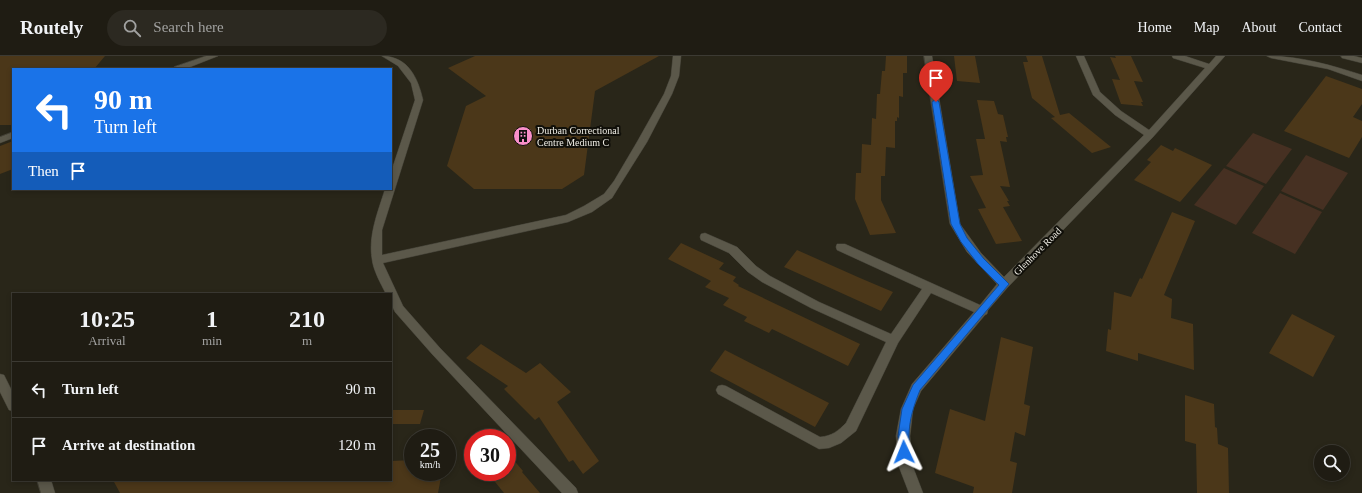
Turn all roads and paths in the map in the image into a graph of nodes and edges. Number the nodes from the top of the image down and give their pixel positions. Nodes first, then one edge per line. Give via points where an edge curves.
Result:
1 (214, 56) edge
2 (386, 56) edge
3 (677, 56) edge
4 (928, 56) edge
5 (1080, 56) edge
6 (1176, 56) edge
7 (1221, 56) edge
8 (1271, 56) edge
9 (1345, 56) edge
10 (1362, 61) edge
11 (1211, 67) junction
12 (180, 68) edge
13 (1362, 78) edge
14 (12, 135) edge
15 (1150, 135) junction
16 (0, 140) edge
17 (392, 185) edge
18 (390, 190) edge
19 (705, 237) dead end
20 (841, 247) dead end
21 (377, 260) junction
22 (1004, 284) junction
23 (929, 287) junction
24 (391, 293) edge
25 (392, 294) edge
26 (983, 311) junction
27 (893, 340) junction
28 (0, 379) edge
29 (722, 390) dead end
30 (12, 404) edge
31 (44, 481) edge
32 (48, 493) edge
33 (571, 493) edge
34 (916, 493) edge

1 - 12 street
2 - 17 street via 401,64 415,83 419,100
3 - 21 street via 675,76 668,94 618,183 608,196 568,218
4 - 22 street via 955,224 981,262
5 - 15 street via 1101,98 1124,118
6 - 11 street
7 - 11 street, Glenhove Road
8 - 13 street via 1330,67
9 - 10 street
11 - 15 street, Glenhove Road
14 - 16 street
15 - 22 street, Glenhove Road
18 - 21 street via 377,230
19 - 27 street via 733,250 752,269 773,283
20 - 23 street
21 - 24 street
22 - 26 street, Glenhove Road
23 - 26 street
23 - 27 street
25 - 33 street via 400,309 436,351
26 - 34 street, Glenhove Road via 916,388 907,409 903,436 906,467
27 - 29 street via 851,427 833,442 819,443
28 - 30 street
31 - 32 street

